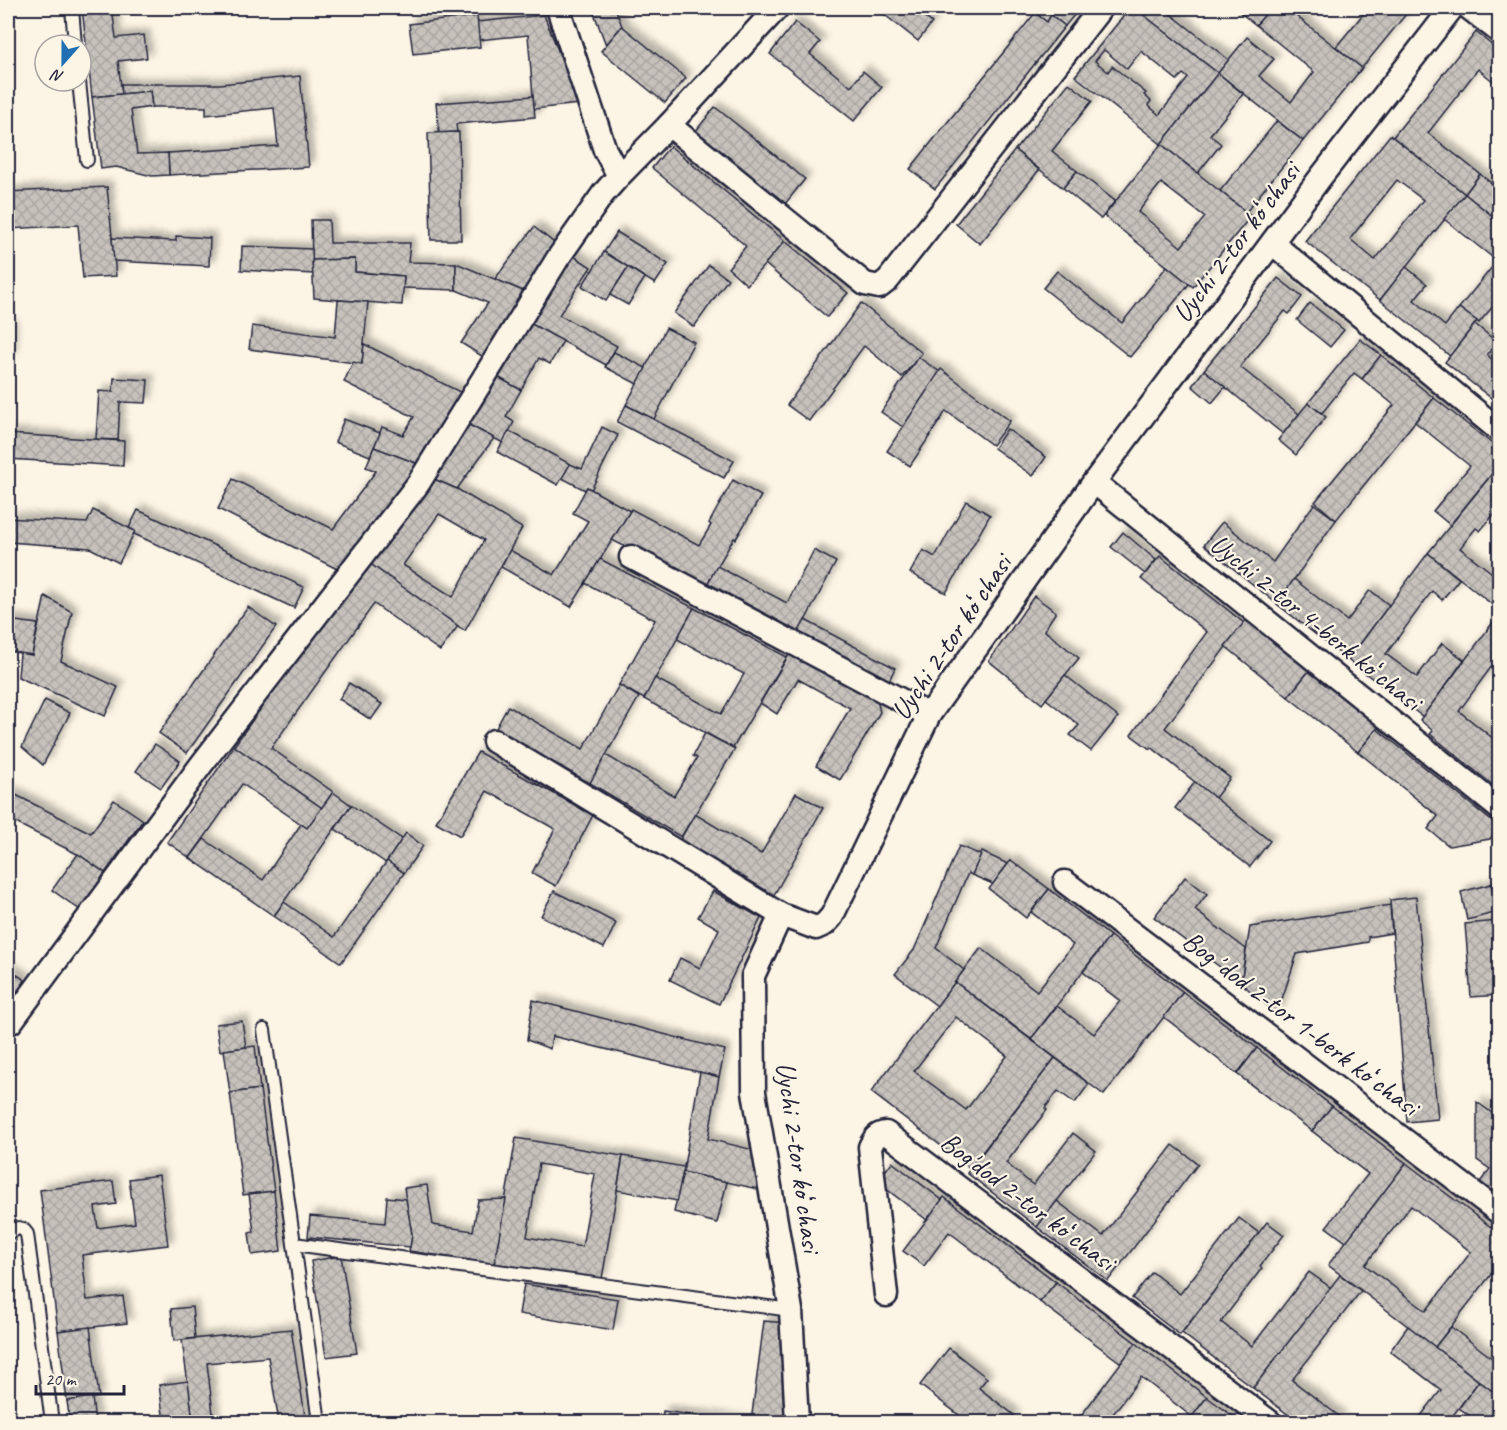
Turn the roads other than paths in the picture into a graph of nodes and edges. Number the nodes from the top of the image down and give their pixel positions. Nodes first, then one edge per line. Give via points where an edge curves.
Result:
1 (72, 8) edge
2 (558, 8) edge
3 (777, 8) edge
4 (1101, 8) edge
5 (1452, 8) edge
6 (1469, 8) edge
7 (1500, 32) edge
8 (74, 33) edge
9 (80, 93) edge
10 (669, 125) junction
11 (87, 160) dead end
12 (619, 176) junction
13 (1272, 243) junction
14 (1500, 431) edge
15 (1095, 482) junction
16 (631, 557) dead end
17 (929, 715) junction
18 (494, 741) dead end
19 (1500, 809) edge
20 (1065, 882) dead end
21 (781, 915) junction
22 (9, 1025) edge
23 (264, 1030) dead end
24 (1500, 1213) edge
25 (8, 1233) edge
26 (294, 1244) junction
27 (886, 1295) dead end
28 (791, 1310) junction
29 (52, 1422) edge
30 (319, 1422) edge
31 (797, 1422) edge
32 (1269, 1422) edge

1 - 8 lane
2 - 12 street via 605,150
3 - 10 street
4 - 10 street via 879,287 865,284
5 - 13 street, Uychi 2-tor koʻchasi
6 - 7 street
9 - 11 lane
10 - 12 street
12 - 22 street via 558,258 418,484 201,765
13 - 14 street
13 - 15 street, Uychi 2-tor koʻchasi
15 - 17 street, Uychi 2-tor koʻchasi
15 - 19 street, Uychi 2-tor 4-berk koʻchasi
16 - 17 street
17 - 21 street, Uychi 2-tor koʻchasi via 832,916 816,928
18 - 21 street
20 - 24 street, Bogʼdod 2-tor 1-berk koʻchasi
21 - 28 street, Uychi 2-tor koʻchasi via 753,976 754,1092
23 - 26 lane
25 - 29 lane via 18,1228 27,1234
26 - 28 lane
26 - 30 lane
27 - 32 street, Bog'dod 2-tor koʻchasi via 870,1147 875,1137 886,1133
28 - 31 street, Uychi 2-tor koʻchasi

